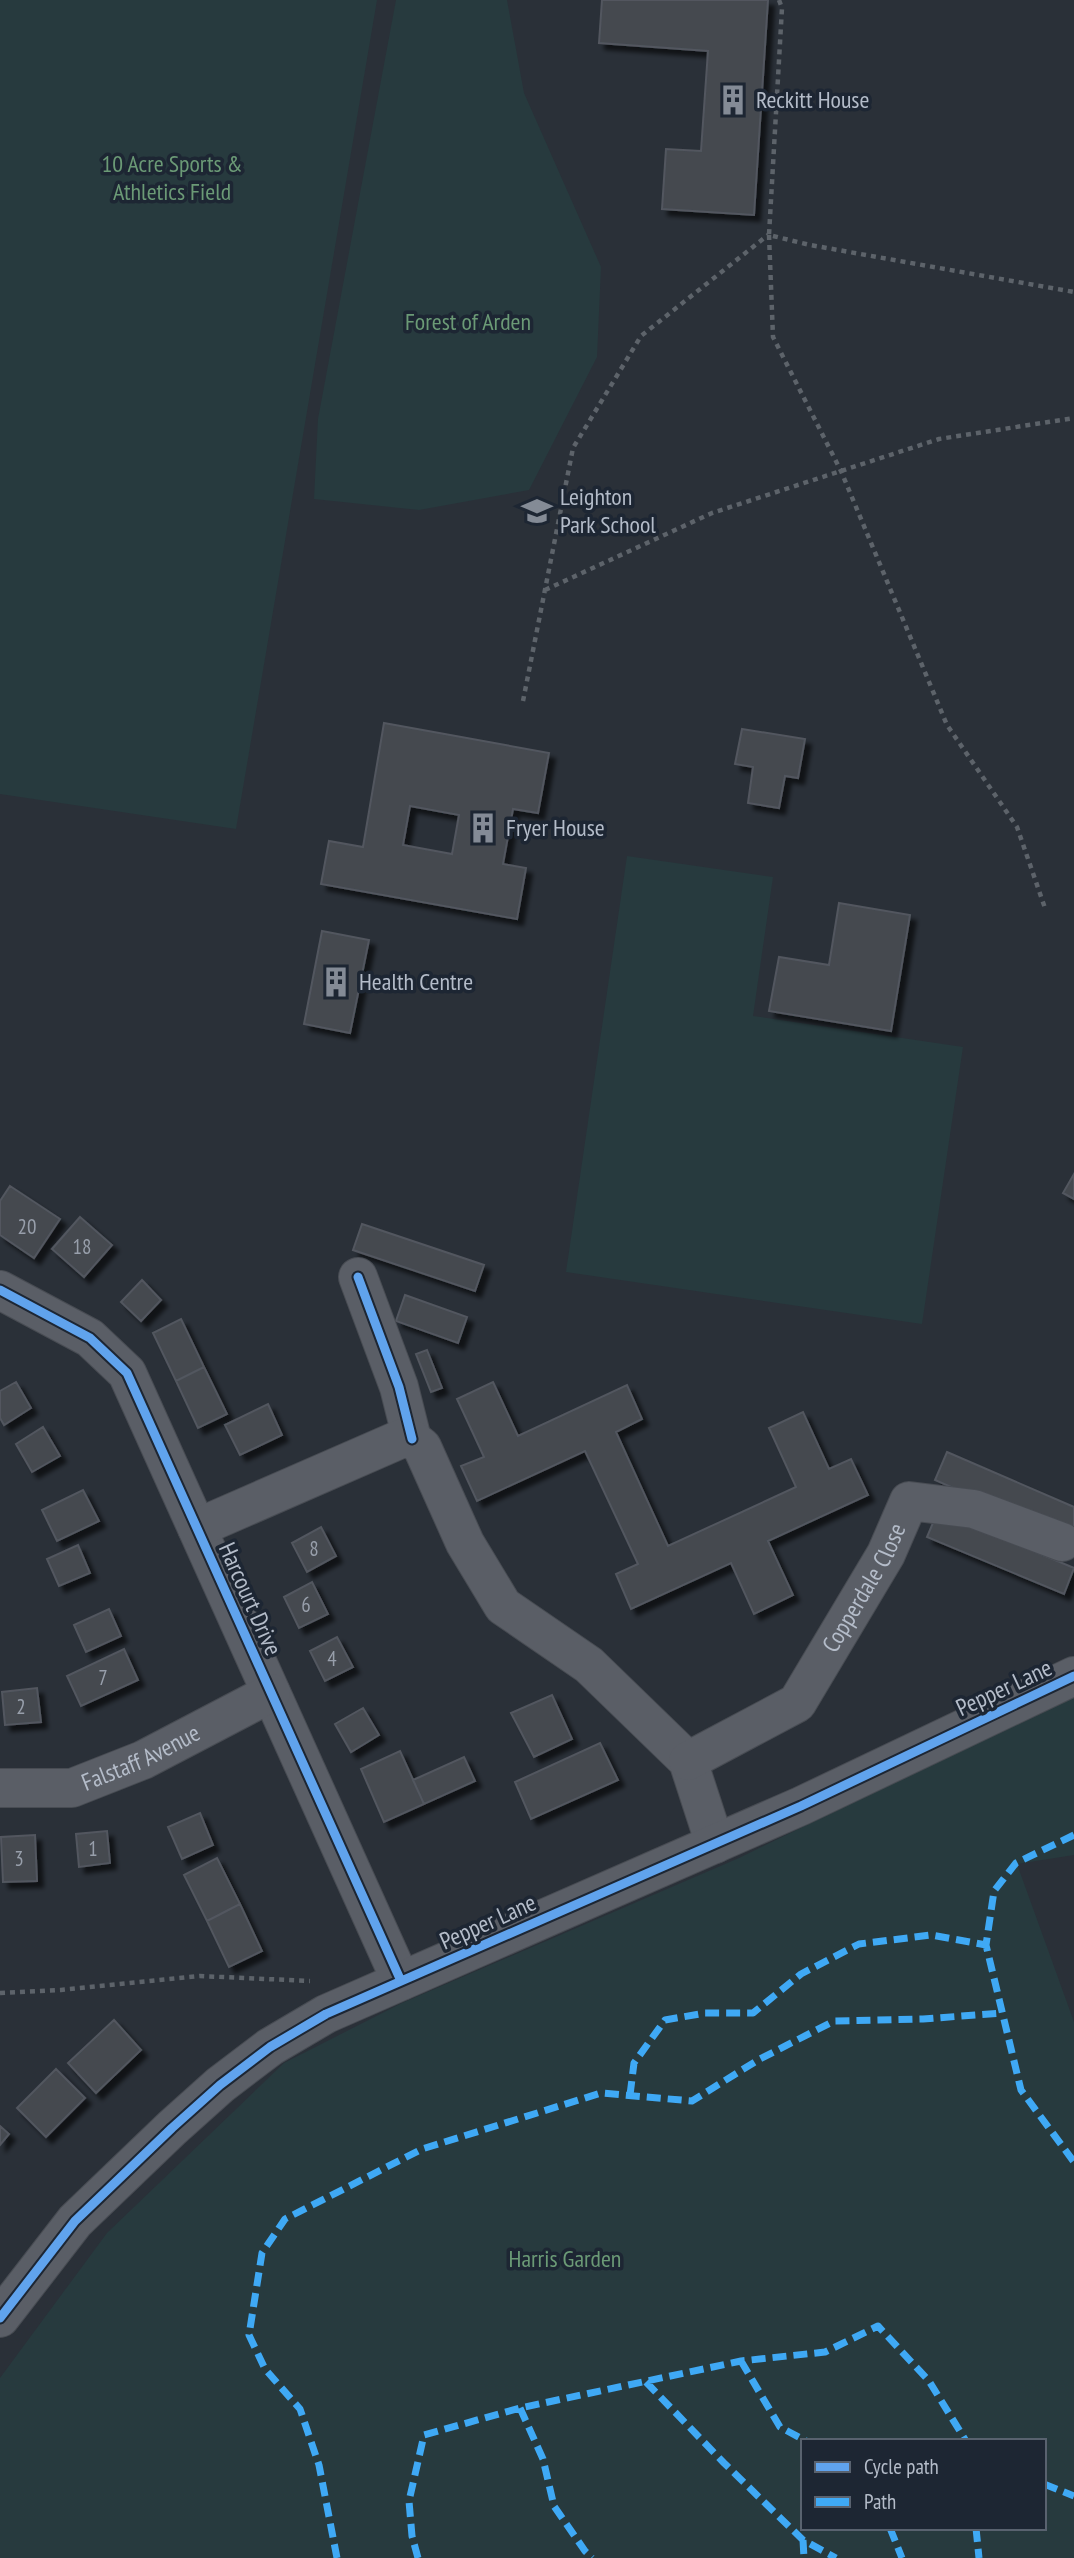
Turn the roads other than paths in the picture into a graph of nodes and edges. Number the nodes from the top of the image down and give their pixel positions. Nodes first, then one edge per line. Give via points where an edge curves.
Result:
1 (358, 1277) dead end
2 (0, 1290) edge
3 (412, 1438) junction
4 (197, 1528) junction
5 (1062, 1542) dead end
6 (1074, 1676) edge
7 (271, 1693) junction
8 (688, 1760) junction
9 (0, 1788) edge
10 (715, 1844) junction
11 (401, 1981) junction
12 (0, 2318) edge

1 - 3 street via 399,1387
2 - 4 street, Harcourt Drive via 90,1338 127,1373
3 - 4 street
3 - 8 street via 422,1447 465,1543 503,1606 589,1665
4 - 7 street, Harcourt Drive
5 - 8 street, Copperdale Close via 974,1509 909,1501 887,1554 797,1703
6 - 10 street, Pepper Lane
7 - 9 street, Falstaff Avenue via 143,1760 72,1788
7 - 11 street, Harcourt Drive
8 - 10 street
10 - 11 street, Pepper Lane
11 - 12 street, Pepper Lane via 326,2014 270,2047 220,2085 75,2221

